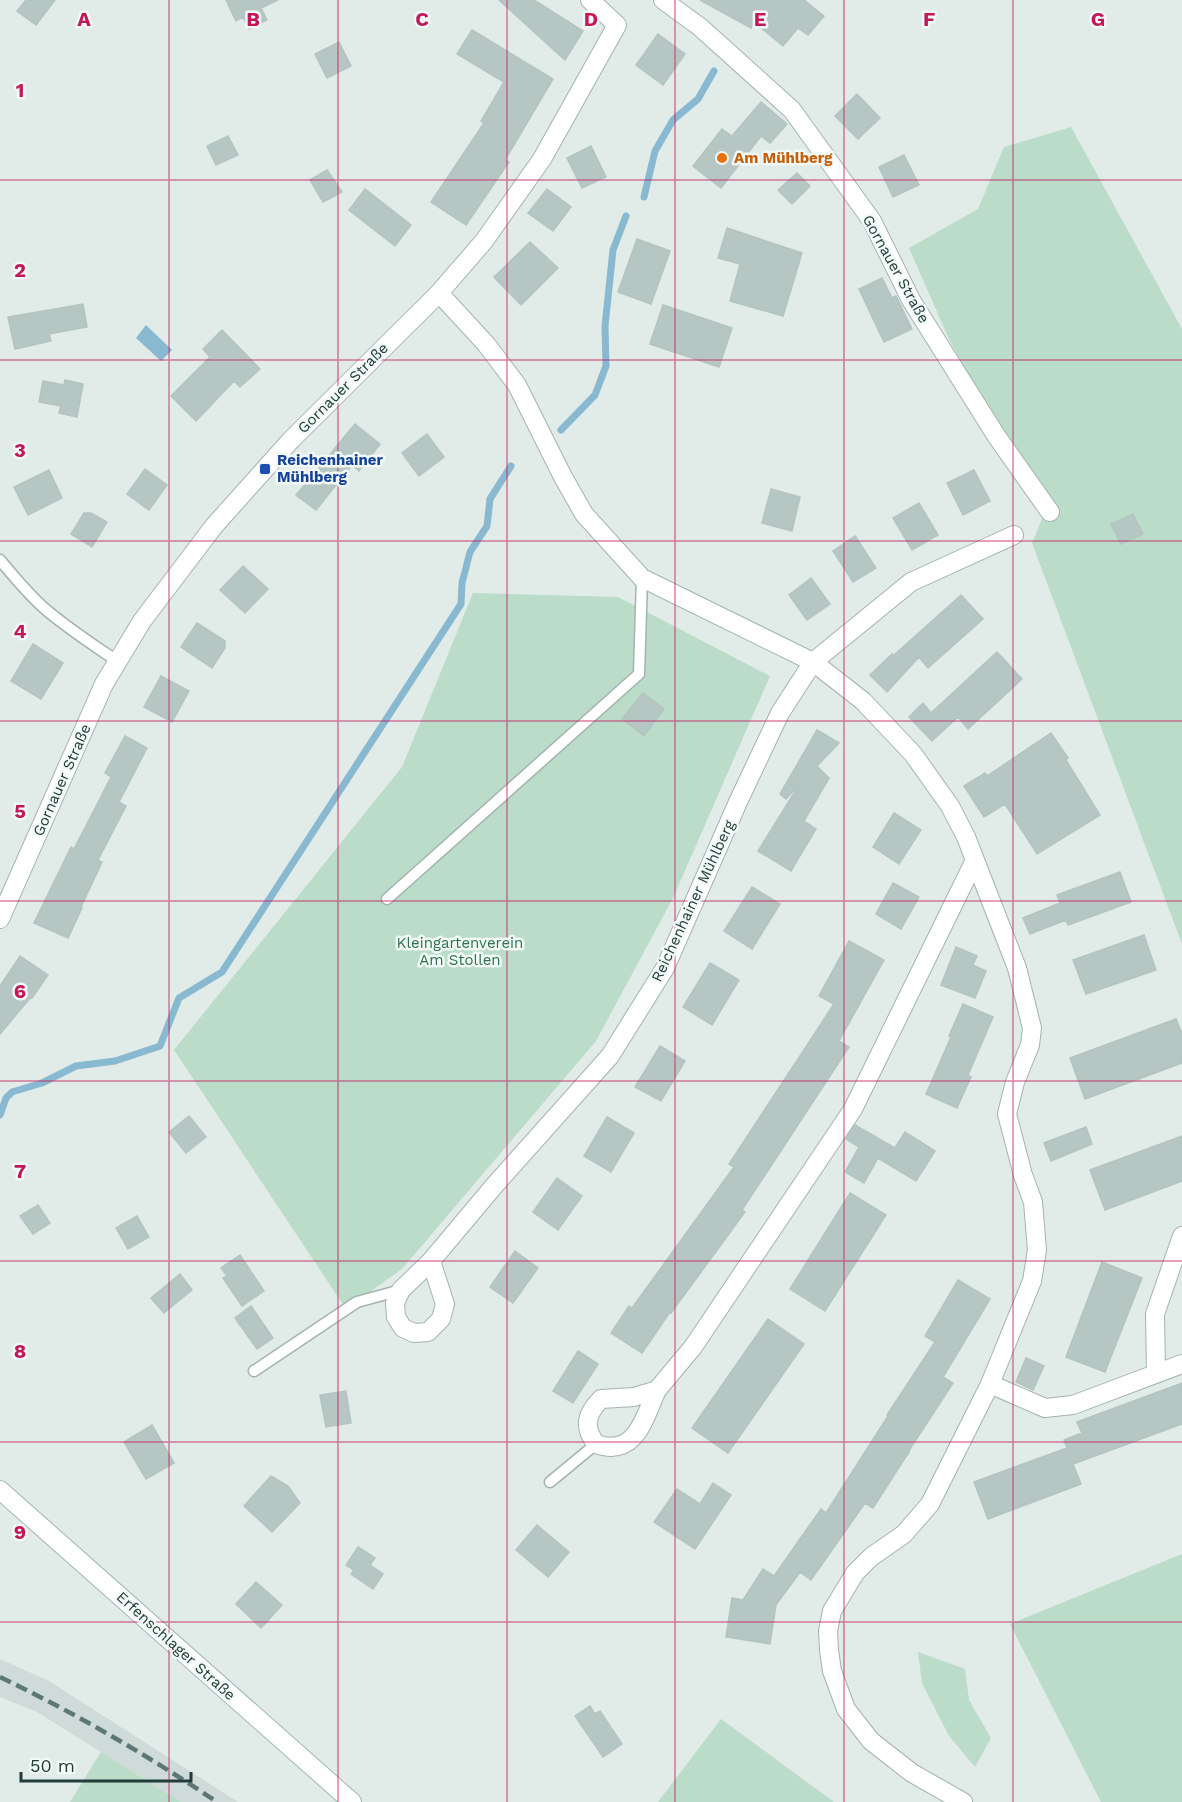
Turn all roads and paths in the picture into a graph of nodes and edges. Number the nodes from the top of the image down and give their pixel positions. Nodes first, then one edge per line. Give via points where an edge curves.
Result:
1 (590, 0) edge
2 (663, 0) edge
3 (440, 293) junction
4 (1050, 512) dead end
5 (1014, 535) dead end
6 (0, 560) edge
7 (642, 578) junction
8 (117, 661) junction
9 (813, 662) junction
10 (974, 862) junction
11 (387, 899) dead end
12 (0, 919) edge
13 (1182, 1236) edge
14 (431, 1261) junction
15 (401, 1290) junction
16 (1182, 1364) edge
17 (254, 1371) dead end
18 (1156, 1374) junction
19 (990, 1384) junction
20 (657, 1390) junction
21 (596, 1444) junction
22 (550, 1482) dead end
23 (0, 1490) edge
24 (352, 1802) edge
25 (963, 1802) edge

1 - 3 street, Gornauer Straße via 617,24 542,159 484,241
2 - 4 street, Gornauer Straße via 700,27 792,110 872,221 911,300 997,437
3 - 7 street via 516,385 584,514
3 - 8 street, Gornauer Straße via 291,440 214,526 142,621
5 - 9 street, Reichenhainer Mühlberg via 911,582
6 - 8 lane via 45,609
7 - 9 street
7 - 11 lane via 639,674
8 - 12 street, Gornauer Straße
9 - 10 street via 863,701 913,754 950,806
9 - 14 street, Reichenhainer Mühlberg via 780,713 665,968 610,1056
10 - 19 street via 1017,968 1032,1028 1007,1114 1032,1202 1037,1250 1032,1281
10 - 20 street via 853,1109 693,1347
13 - 18 street via 1155,1314
14 - 15 street, Reichenhainer Mühlberg
14 - 15 street via 445,1304 441,1319 428,1332 414,1333 403,1328 396,1317 395,1303
15 - 17 lane via 357,1302
16 - 18 street
18 - 19 street via 1073,1406 1045,1408
19 - 25 street via 930,1504 904,1534 855,1573 832,1611 828,1631 832,1671 846,1709 871,1741 912,1773
20 - 21 street via 632,1439 617,1447
20 - 21 street via 634,1397 601,1399 588,1418 587,1429
21 - 22 lane
23 - 24 street, Erfenschlager Straße

